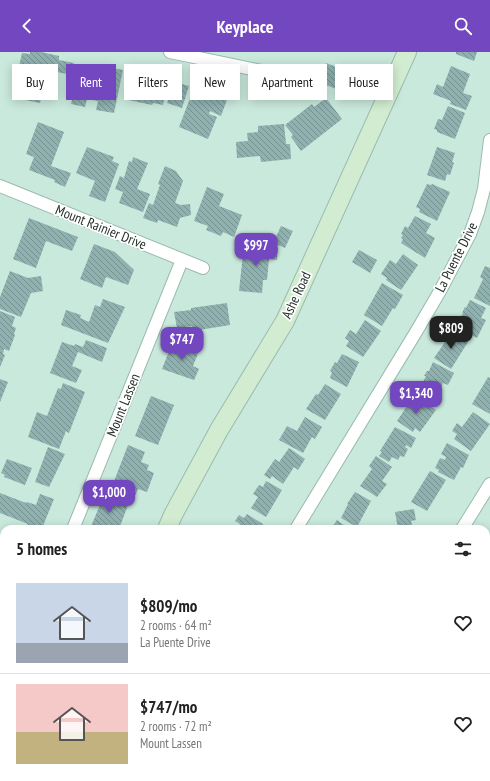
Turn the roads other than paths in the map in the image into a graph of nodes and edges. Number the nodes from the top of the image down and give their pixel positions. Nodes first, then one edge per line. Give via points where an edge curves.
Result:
1 (170, 52) edge
2 (407, 52) edge
3 (248, 68) edge
4 (490, 140) edge
5 (0, 186) edge
6 (182, 260) junction
7 (203, 268) dead end
8 (490, 484) edge
9 (75, 525) edge
10 (169, 525) edge
11 (298, 525) edge
12 (464, 525) edge

1 - 3 street
2 - 10 street, Ashe Road via 284,321 219,430
4 - 11 street, La Puente Drive via 484,189 470,234 424,319
5 - 6 street, Mount Rainier Drive
6 - 7 street, Mount Rainier Drive
6 - 9 street, Mount Lassen
8 - 12 street

